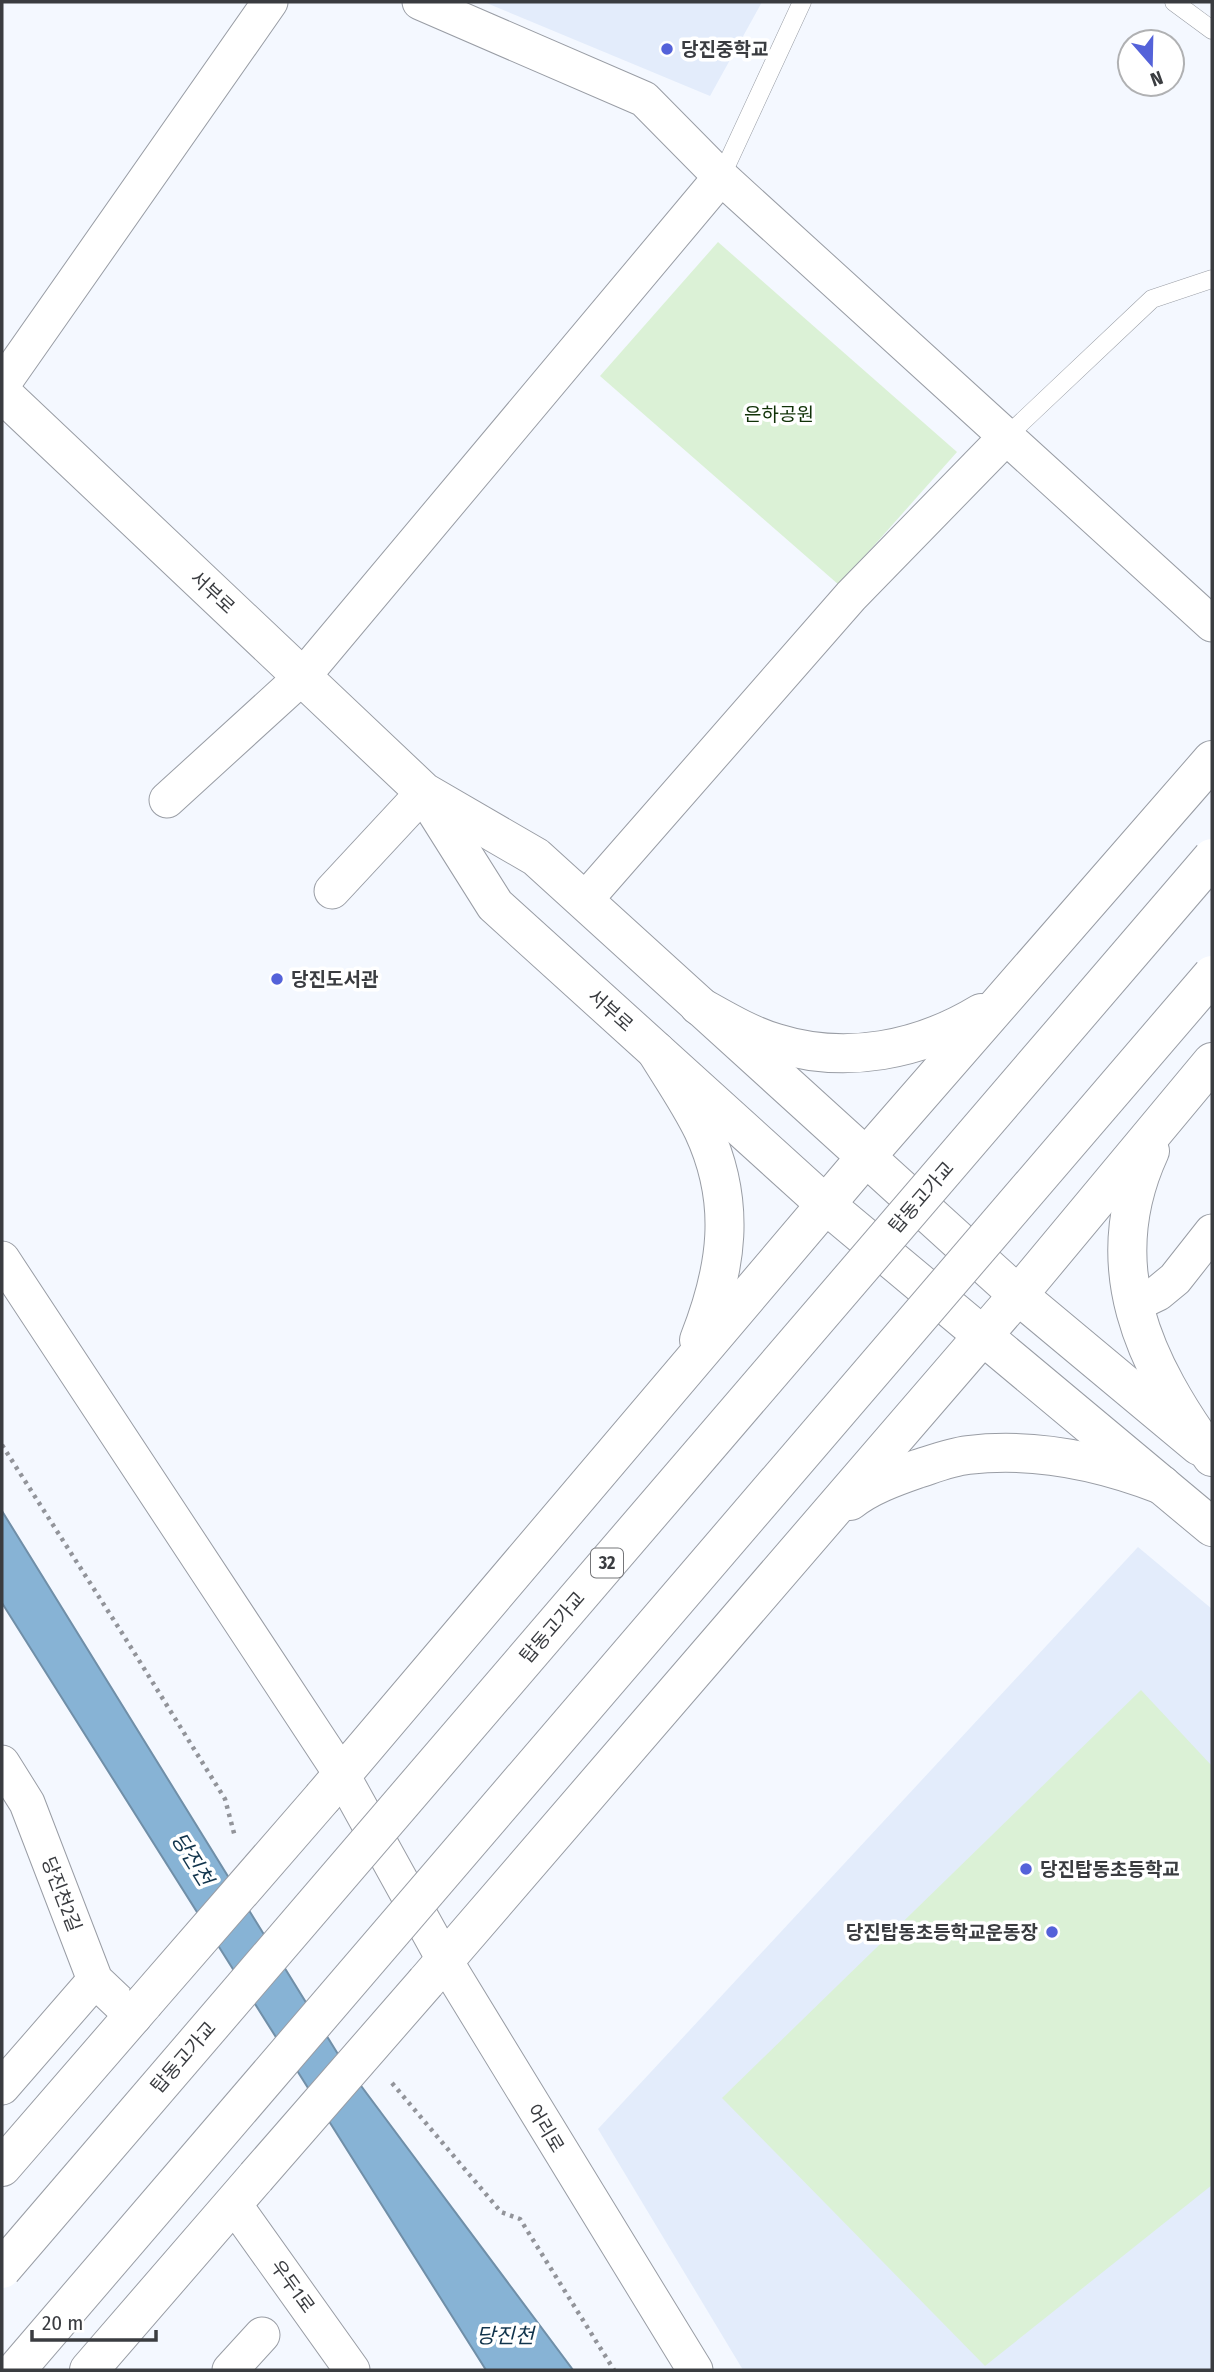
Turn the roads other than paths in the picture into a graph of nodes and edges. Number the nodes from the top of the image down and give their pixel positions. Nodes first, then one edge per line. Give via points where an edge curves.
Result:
1 (270, 2) edge
2 (420, 2) edge
3 (802, 2) edge
4 (1174, 2) edge
5 (1212, 30) edge
6 (721, 177) junction
7 (1212, 279) edge
8 (2, 385) edge
9 (2, 393) edge
10 (1007, 436) junction
11 (1212, 624) edge
12 (303, 676) junction
13 (1212, 760) edge
14 (425, 792) junction
15 (167, 800) dead end
16 (1212, 858) edge
17 (332, 891) dead end
18 (584, 901) junction
19 (1212, 975) edge
20 (1004, 999) junction
21 (699, 1006) junction
22 (656, 1051) junction
23 (1212, 1062) edge
24 (1186, 1093) junction
25 (865, 1158) junction
26 (825, 1204) junction
27 (1212, 1232) edge
28 (2, 1259) edge
29 (1018, 1295) junction
30 (1132, 1305) junction
31 (981, 1336) junction
32 (678, 1378) junction
33 (1212, 1457) edge
34 (1162, 1485) junction
35 (1212, 1527) edge
36 (815, 1529) junction
37 (2, 1763) edge
38 (333, 1786) junction
39 (436, 1972) junction
40 (95, 1980) junction
41 (139, 2010) junction
42 (2, 2087) edge
43 (2, 2167) edge
44 (245, 2190) junction
45 (2, 2269) edge
46 (262, 2335) dead end
47 (16, 2370) edge
48 (89, 2370) edge
49 (230, 2370) edge
50 (352, 2370) edge
51 (695, 2370) edge

1 - 8 street
2 - 6 street via 644,99
3 - 6 lane
4 - 5 lane
6 - 10 street
6 - 12 street
7 - 10 lane via 1152,299
9 - 12 main road, 서부로
10 - 11 street
10 - 18 street via 851,596
12 - 14 main road, 서부로
12 - 15 street
13 - 20 main road
14 - 17 street
14 - 18 main road, 서부로 via 536,857
14 - 22 main road, 서부로 via 495,905
16 - 45 main road, 탑동고가교 / 32, bridge
18 - 21 main road, 서부로
19 - 47 main road, bridge
20 - 21 main road via 933,1037 873,1052 838,1053 776,1043
20 - 25 main road
21 - 25 main road, 서부로
22 - 26 main road, 서부로
22 - 32 main road via 703,1131 724,1199 721,1273 698,1343
23 - 24 main road
24 - 29 main road
24 - 30 main road via 1151,1148 1132,1200 1126,1268
25 - 26 main road
25 - 29 main road, 서부로
26 - 31 main road, 서부로
26 - 32 main road
27 - 30 street via 1175,1279
28 - 38 street, 어리로
29 - 31 main road
29 - 33 main road, 서부로
30 - 33 main road via 1165,1383
31 - 34 main road, 서부로
31 - 36 main road
32 - 38 main road
34 - 35 main road, 서부로
34 - 36 main road via 1114,1467 1063,1457 966,1455 874,1486
36 - 39 main road
37 - 40 street, 당진천2길 via 27,1803
38 - 39 street, 어리로 via 401,1884
38 - 41 main road, bridge
39 - 44 main road, bridge
39 - 51 street, 어리로
40 - 41 street, 당진천2길
40 - 42 street
41 - 43 main road
44 - 48 main road
44 - 50 street, 우두1로
46 - 49 street

